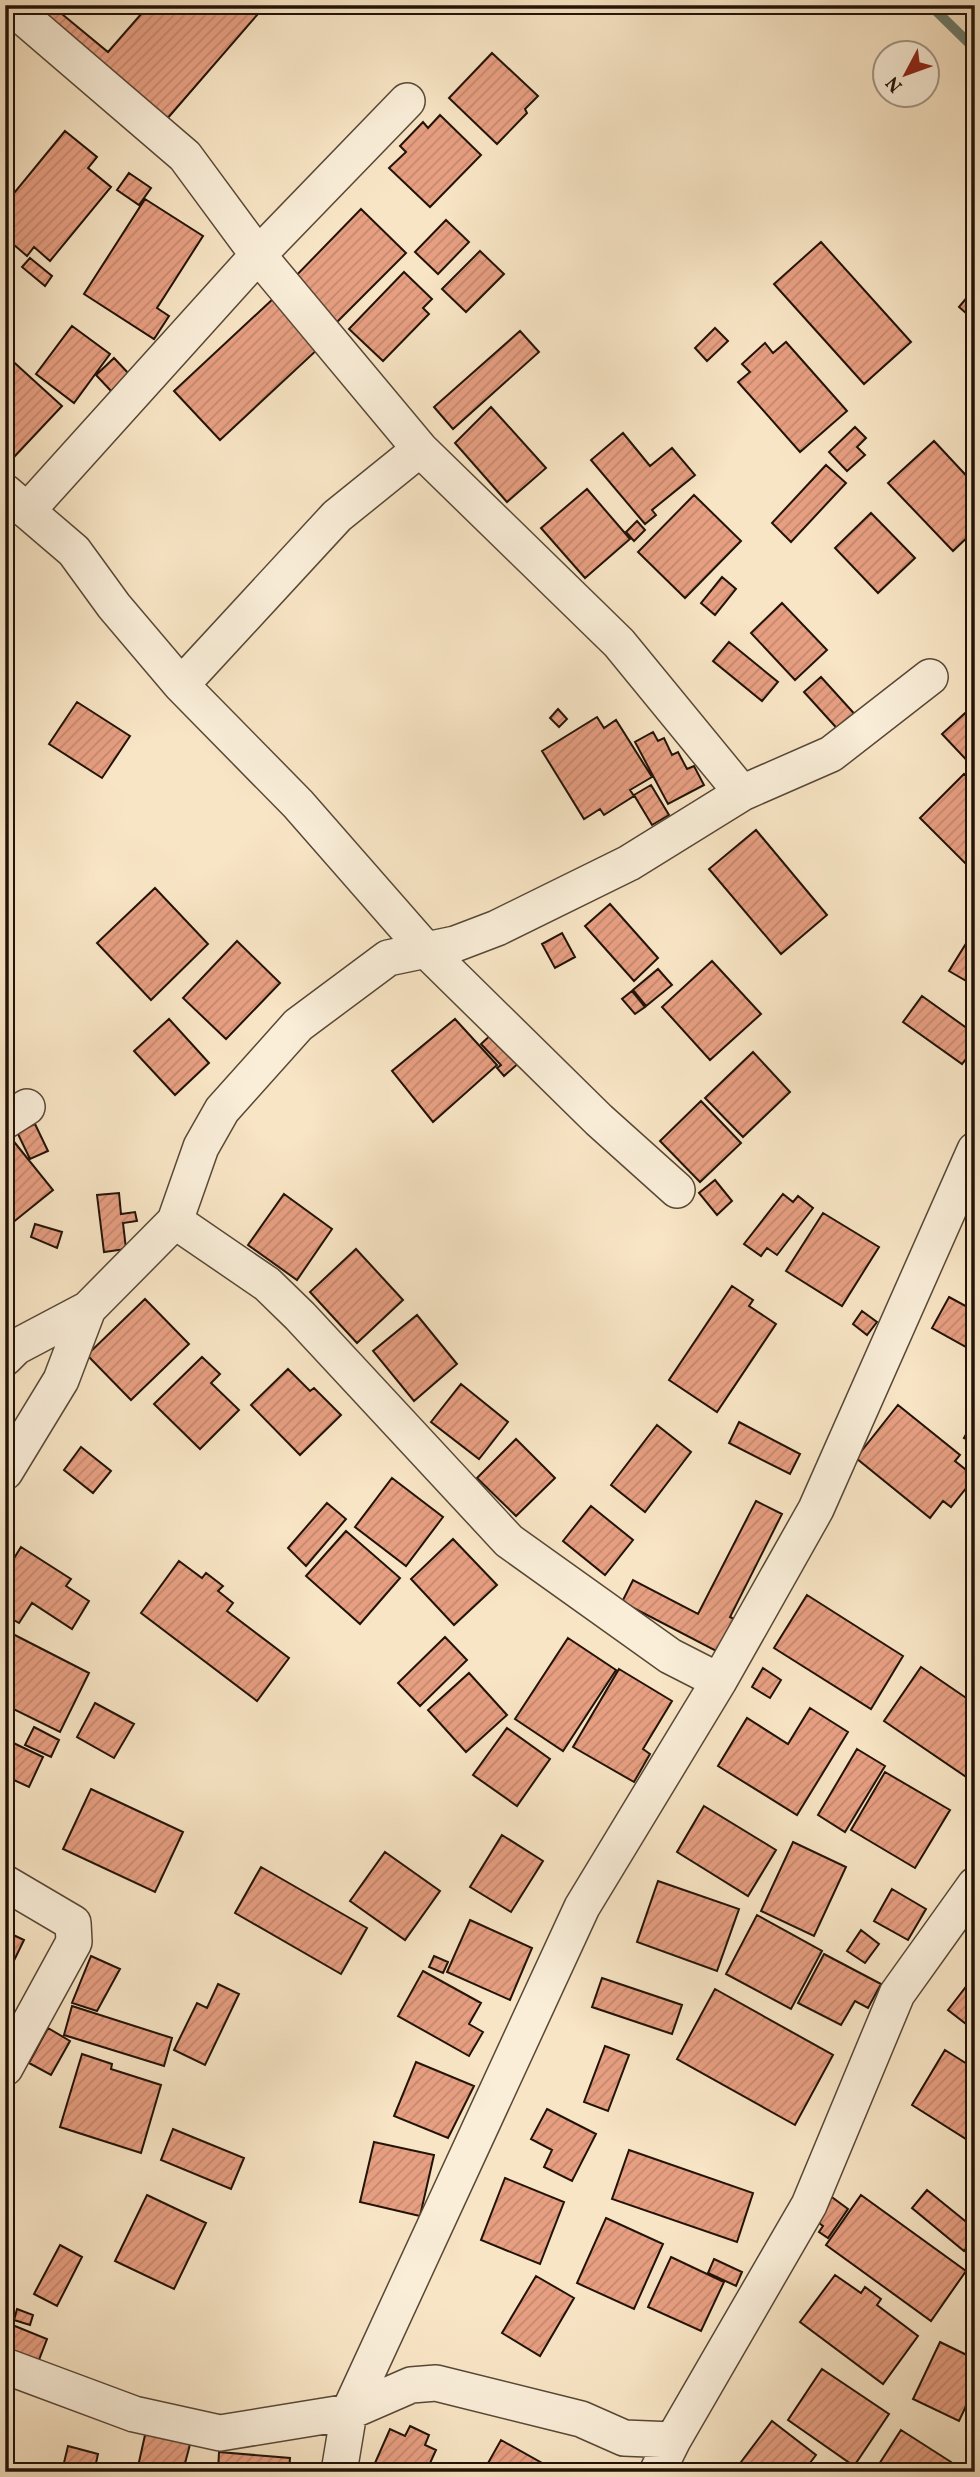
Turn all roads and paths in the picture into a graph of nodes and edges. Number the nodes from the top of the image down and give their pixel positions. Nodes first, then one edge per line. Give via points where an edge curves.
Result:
1 (9, 5) edge
2 (407, 101) dead end
3 (258, 255) junction
4 (419, 449) junction
5 (16, 502) edge
6 (930, 677) dead end
7 (181, 685) junction
8 (742, 793) junction
9 (425, 950) junction
10 (975, 1150) edge
11 (677, 1190) dead end
12 (176, 1221) junction
13 (88, 1309) junction
14 (5, 1357) edge
15 (5, 1472) edge
16 (719, 1681) junction
17 (5, 1883) edge
18 (975, 1885) edge
19 (5, 2068) edge
20 (5, 2366) edge
21 (349, 2412) junction
22 (673, 2440) junction
23 (339, 2472) edge
24 (657, 2472) edge

1 - 3 street via 186,156
2 - 3 street
3 - 4 street
3 - 5 street
4 - 7 street via 337,516
4 - 8 street via 619,643
5 - 7 street via 74,551
6 - 8 street via 831,754
7 - 9 street via 298,804
8 - 9 street via 629,863 498,928
9 - 11 street
9 - 12 street via 388,958 298,1025 222,1110 201,1147
10 - 16 street via 816,1509
12 - 13 street
12 - 16 street via 267,1284 292,1308 509,1541 670,1656
13 - 14 street
13 - 15 street via 61,1380
16 - 21 street via 582,1907
17 - 19 street via 72,1923 74,1942
18 - 22 street via 897,1994 809,2205
20 - 21 street via 134,2414 220,2432
21 - 22 street via 411,2385 436,2383 581,2419 624,2438
21 - 23 street
22 - 24 street

